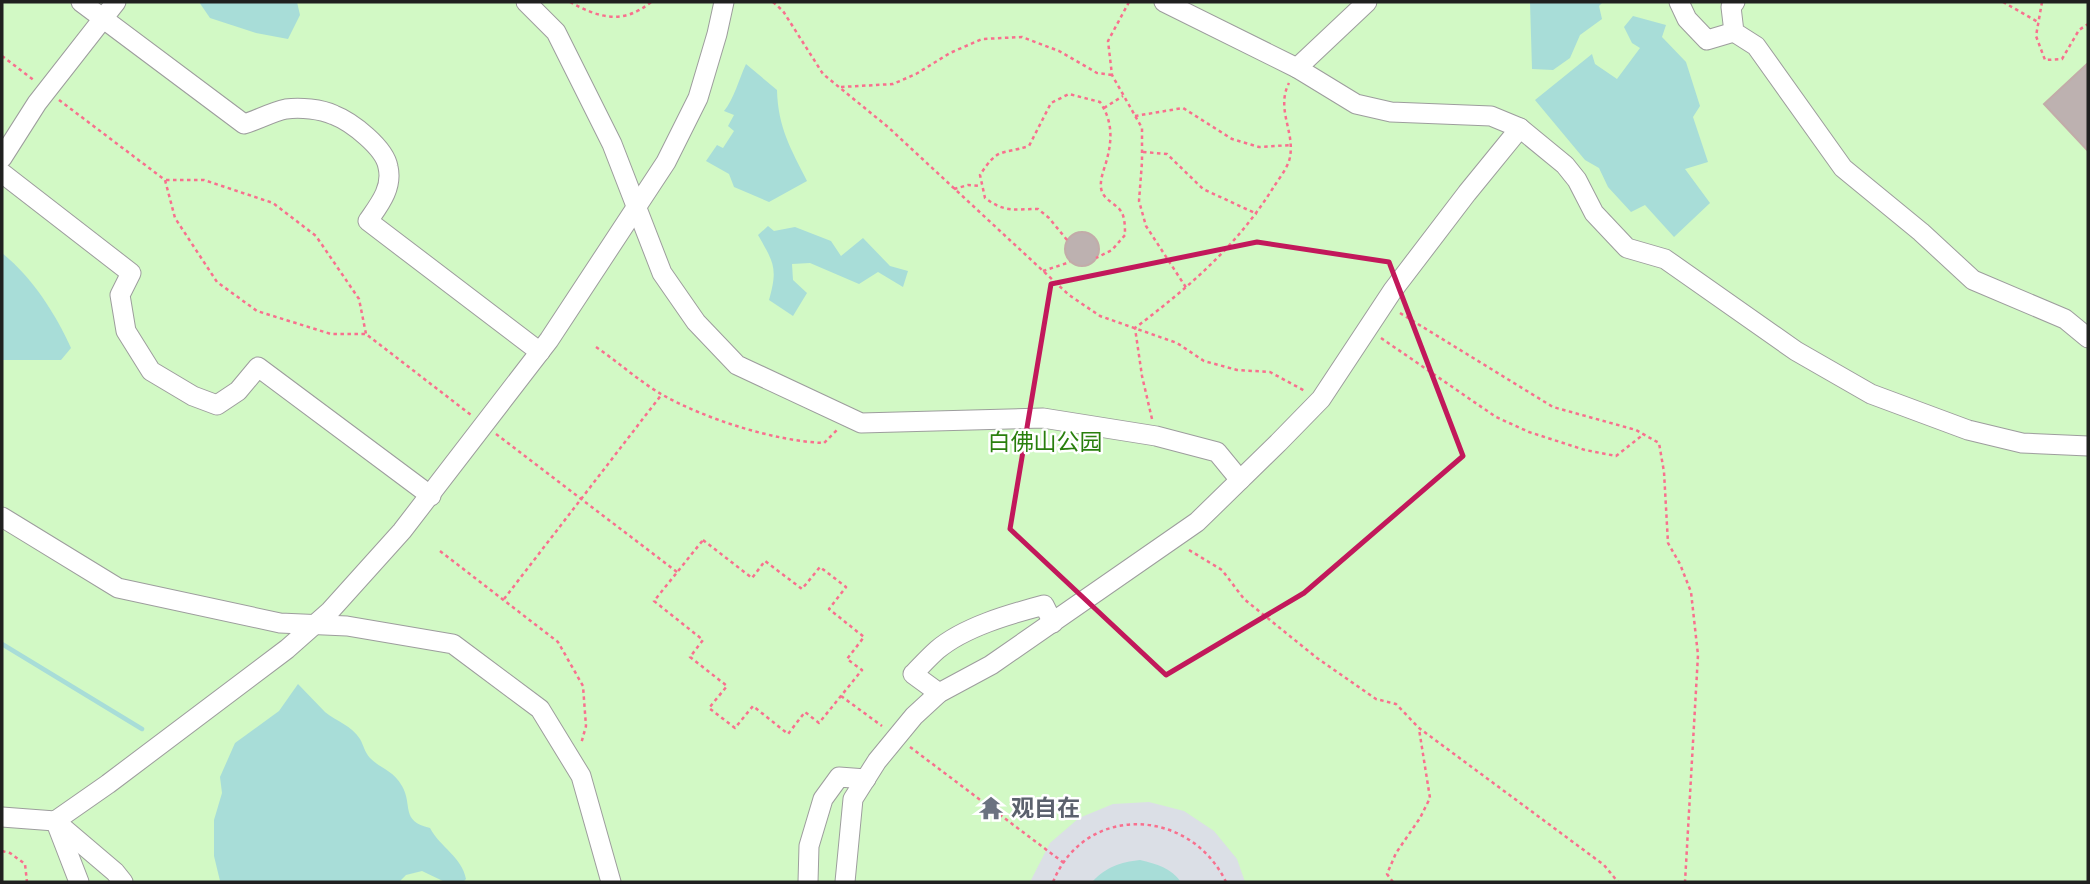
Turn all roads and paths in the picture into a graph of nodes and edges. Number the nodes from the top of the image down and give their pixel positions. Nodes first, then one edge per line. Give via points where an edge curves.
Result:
1 (81, 2) edge
2 (116, 2) edge
3 (526, 2) edge
4 (570, 2) edge
5 (651, 2) edge
6 (724, 2) edge
7 (773, 2) edge
8 (1129, 2) edge
9 (1164, 2) edge
10 (1367, 2) edge
11 (1679, 2) edge
12 (1735, 2) edge
13 (2003, 2) edge
14 (2042, 2) edge
15 (103, 18) junction
16 (2038, 22) junction
17 (2088, 24) edge
18 (1734, 32) junction
19 (2, 57) edge
20 (1297, 68) junction
21 (1112, 75) junction
22 (839, 88) junction
23 (47, 91) junction
24 (1123, 96) junction
25 (1104, 108) junction
26 (1135, 116) junction
27 (1520, 128) junction
28 (1292, 145) junction
29 (1142, 152) junction
30 (2, 158) edge
31 (2, 173) edge
32 (165, 180) junction
33 (981, 186) junction
34 (954, 189) junction
35 (636, 208) junction
36 (1257, 214) junction
37 (1067, 240) dead end
38 (1096, 258) dead end
39 (1070, 262) dead end
40 (1043, 271) junction
41 (1187, 289) junction
42 (1384, 303) junction
43 (1135, 328) junction
44 (1368, 328) junction
45 (366, 334) junction
46 (2088, 338) edge
47 (596, 347) dead end
48 (540, 352) junction
49 (662, 394) junction
50 (1321, 399) junction
51 (849, 418) junction
52 (485, 425) junction
53 (1644, 434) junction
54 (1157, 436) junction
55 (2088, 446) edge
56 (1240, 480) junction
57 (431, 496) junction
58 (581, 499) junction
59 (2, 517) edge
60 (1171, 539) junction
61 (440, 551) dead end
62 (677, 572) junction
63 (503, 600) junction
64 (1053, 623) junction
65 (315, 624) junction
66 (939, 693) junction
67 (841, 696) junction
68 (1419, 728) junction
69 (897, 737) junction
70 (575, 767) junction
71 (866, 779) junction
72 (2, 817) edge
73 (55, 821) junction
74 (2, 851) edge
75 (1064, 863) junction
76 (27, 882) edge
77 (79, 882) edge
78 (122, 882) edge
79 (611, 882) edge
80 (808, 882) edge
81 (845, 882) edge
82 (1053, 882) edge
83 (1226, 882) edge
84 (1393, 882) edge
85 (1618, 882) edge
86 (1685, 882) edge

1 - 15 lane
2 - 15 lane
3 - 35 lane via 556,32 612,145
4 - 5 path via 611,18 641,10
6 - 35 lane via 698,98 666,162
7 - 22 path via 823,75
8 - 21 path via 1108,41
9 - 20 lane
10 - 20 lane
11 - 18 lane via 1687,19 1707,40
12 - 18 lane via 1731,7
13 - 16 path
14 - 16 path
15 - 23 lane
15 - 48 lane via 244,124 286,109 334,114 354,126 376,145 388,166 387,193 368,222
16 - 17 path via 2036,36 2045,60 2063,59 2079,30
18 - 46 lane via 1756,46 1843,167 1973,280 2065,320
19 - 23 path
20 - 27 lane via 1356,104 1391,112 1491,116
20 - 28 path via 1284,93
21 - 22 path via 1097,73 1022,37 982,38 893,83
21 - 24 path
22 - 34 path
23 - 30 lane
23 - 32 path
24 - 25 path
24 - 26 path
25 - 33 path via 1100,102 1069,94 1051,103 1029,146 1002,151 990,159 980,175
25 - 38 path via 1112,130 1101,189 1107,201 1121,211 1125,235 1112,250
26 - 28 path via 1183,108 1232,139 1259,147
26 - 29 path via 1142,128
27 - 42 lane
27 - 55 lane via 1565,165 1594,213 1627,248 1665,259 1796,351 1871,394 2022,443
28 - 36 path via 1289,164
29 - 36 path via 1167,154 1203,188
29 - 41 path via 1139,201 1146,226
31 - 57 lane via 131,273 120,295 126,331 151,371 217,405 238,391 258,367
32 - 45 path via 175,218 217,282 257,311 331,334
32 - 45 path via 204,180 274,203 316,236 359,299
33 - 34 path
33 - 37 path via 985,198 995,206 1008,211 1038,209
34 - 40 path
35 - 48 lane
35 - 51 lane via 662,273 696,323 737,365
36 - 41 path
39 - 40 path
40 - 43 path via 1100,316
41 - 43 path
42 - 44 lane
42 - 53 path via 1553,407
43 - 50 path via 1177,343 1204,361 1270,372
43 - 54 path
44 - 50 lane
44 - 53 path via 1496,417 1529,432 1616,456
45 - 52 path
47 - 49 path
48 - 52 lane
49 - 51 path via 729,424 803,442 824,443
49 - 58 path
50 - 56 lane
51 - 54 lane via 860,423 1043,418
52 - 57 lane
52 - 58 path
53 - 86 path via 1659,443 1668,543 1692,592 1698,655
54 - 56 lane via 1217,452
56 - 60 lane via 1197,522
57 - 65 lane
58 - 62 path
58 - 63 path
59 - 65 lane via 118,588 280,622
60 - 64 lane
60 - 68 path via 1222,570 1244,599 1317,658 1376,699 1395,705
61 - 63 path
62 - 67 path via 654,601 704,640 690,657 727,685 709,708 735,728 752,706 788,734 805,712 819,723
62 - 67 path via 703,540 752,578 765,561 802,589 820,567 846,587 829,609 864,636 847,659 862,670
63 - 70 path via 558,642 583,686 586,726
64 - 66 lane
64 - 66 lane via 1044,605 977,627 939,649 913,674
65 - 70 lane via 453,644 540,709
65 - 73 lane
66 - 69 lane
67 - 69 path
68 - 84 path via 1430,798 1391,864 1387,874
68 - 85 path via 1604,865
69 - 71 lane
69 - 75 path
70 - 79 lane
71 - 80 lane via 839,778 823,799 809,846
71 - 81 lane via 853,799
72 - 73 lane
73 - 77 lane
73 - 78 lane
74 - 76 path via 24,864
75 - 82 path
75 - 83 path via 1079,846 1106,830 1136,823 1167,828 1196,842 1217,864

